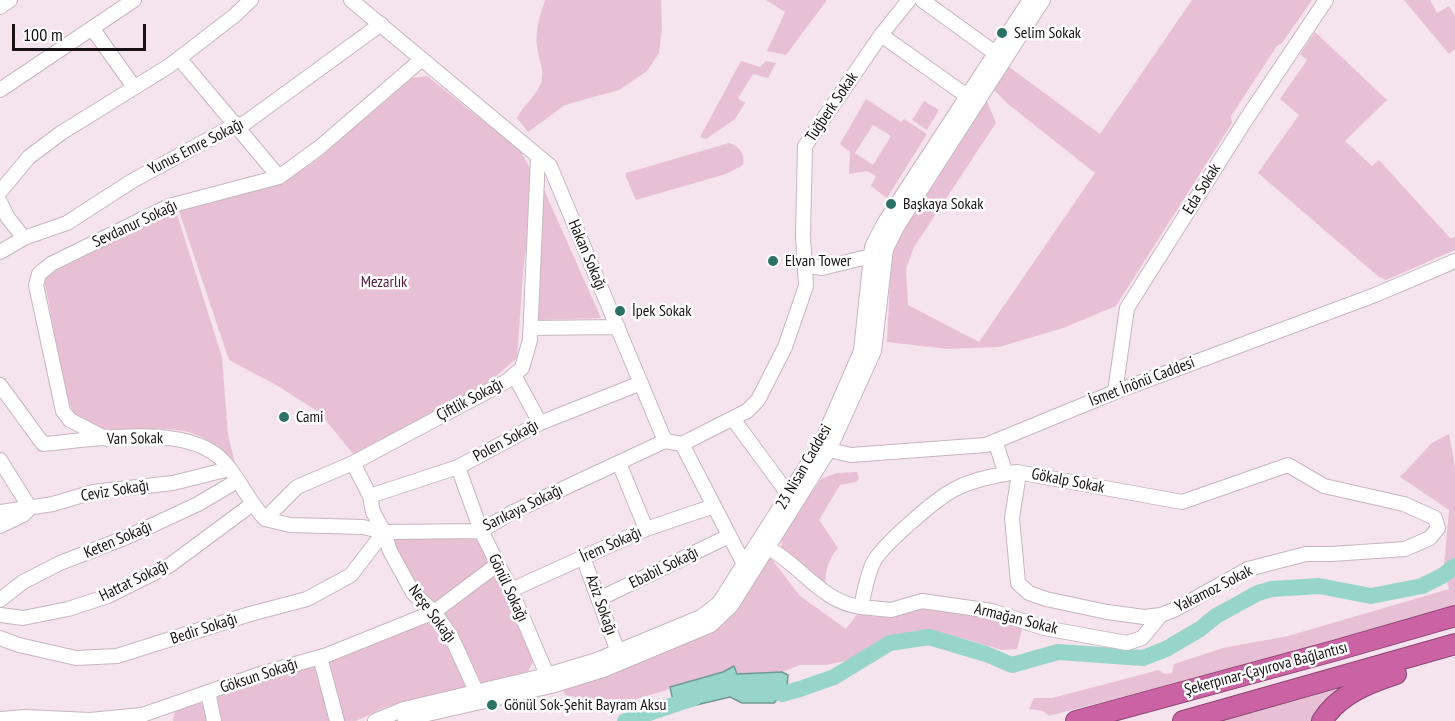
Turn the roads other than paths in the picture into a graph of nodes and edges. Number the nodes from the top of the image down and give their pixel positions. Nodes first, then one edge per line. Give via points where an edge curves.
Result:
1 (10, 0) edge
2 (134, 0) edge
3 (251, 0) edge
4 (351, 0) edge
5 (909, 0) edge
6 (922, 0) edge
7 (1326, 0) edge
8 (1031, 3) edge
9 (0, 7) edge
10 (381, 24) junction
11 (92, 28) junction
12 (881, 35) junction
13 (995, 53) junction
14 (179, 58) junction
15 (422, 59) junction
16 (135, 87) junction
17 (0, 90) edge
18 (967, 96) junction
19 (235, 125) junction
20 (538, 156) junction
21 (279, 177) junction
22 (0, 192) edge
23 (0, 202) edge
24 (24, 238) junction
25 (0, 252) edge
26 (871, 256) junction
27 (1455, 261) edge
28 (806, 266) junction
29 (618, 327) junction
30 (531, 328) junction
31 (514, 375) junction
32 (641, 383) junction
33 (0, 385) edge
34 (1115, 392) junction
35 (734, 419) junction
36 (540, 423) junction
37 (107, 439) junction
38 (665, 441) junction
39 (995, 441) junction
40 (682, 444) junction
41 (825, 446) junction
42 (0, 460) edge
43 (353, 462) junction
44 (619, 463) junction
45 (458, 467) junction
46 (1012, 473) junction
47 (233, 475) junction
48 (789, 495) junction
49 (370, 496) junction
50 (251, 504) junction
51 (714, 506) junction
52 (30, 508) junction
53 (0, 512) edge
54 (1435, 518) joint
55 (265, 519) junction
56 (0, 526) edge
57 (646, 529) junction
58 (481, 531) junction
59 (384, 532) junction
60 (729, 536) junction
61 (768, 548) junction
62 (584, 557) junction
63 (498, 564) junction
64 (749, 568) junction
65 (510, 590) junction
66 (599, 599) junction
67 (0, 600) edge
68 (861, 607) junction
69 (434, 612) junction
70 (0, 615) edge
71 (1161, 615) junction
72 (1455, 616) edge
73 (0, 638) edge
74 (1455, 644) edge
75 (618, 652) junction
76 (1455, 655) edge
77 (320, 657) junction
78 (547, 675) junction
79 (208, 693) junction
80 (477, 697) junction
81 (173, 705) junction
82 (0, 719) edge
83 (169, 721) edge
84 (213, 721) edge
85 (337, 721) edge
86 (375, 721) edge
87 (405, 721) edge
88 (1076, 721) edge
89 (1183, 721) edge
90 (1322, 721) edge

1 - 9 street
2 - 11 street
3 - 14 street
4 - 10 street, Hakan Sokağı
5 - 12 street, Tuğberk Sokak
6 - 13 street
7 - 34 street, Eda Sokak via 1127,308
8 - 13 street, 23 Nisan Caddesi
8 - 41 street, 23 Nisan Caddesi via 886,249 873,351
10 - 15 street, Hakan Sokağı
10 - 19 street, Yunus Emre Sokağı via 244,123
11 - 16 street
11 - 17 street
12 - 18 street
12 - 28 street, Tuğberk Sokak via 805,146
13 - 18 street, 23 Nisan Caddesi
14 - 16 street
14 - 19 street
15 - 20 street, Hakan Sokağı
15 - 21 street, Sevdanur Sokağı
16 - 22 street via 29,157
18 - 26 street, 23 Nisan Caddesi via 883,225
19 - 21 street
19 - 24 street, Yunus Emre Sokağı via 140,176 67,223
20 - 29 street, Hakan Sokağı via 550,166
20 - 30 street, Çiftlik Sokağı
21 - 37 street, Sevdanur Sokağı via 169,206 51,264 39,274 36,285 63,411 70,420
23 - 24 street
24 - 25 street, Yunus Emre Sokağı
26 - 28 street via 822,268
26 - 41 street, 23 Nisan Caddesi via 861,351
27 - 34 street, İsmet İnönü Caddesi
28 - 35 street via 806,286 785,347 758,400
29 - 30 street
29 - 32 street, Hakan Sokağı
30 - 31 street, Çiftlik Sokağı via 522,368
31 - 36 street
31 - 43 street, Çiftlik Sokağı
32 - 36 street, Polen Sokağı
32 - 38 street, Hakan Sokağı
33 - 37 street, Van Sokak via 43,444
34 - 39 street, İsmet İnönü Caddesi
35 - 40 street
35 - 48 street
36 - 45 street, Polen Sokağı
37 - 47 street, Van Sokak via 145,436 188,440 205,446 224,461
38 - 40 street
38 - 44 street, Sarıkaya Sokağı
39 - 41 street, İsmet İnönü Caddesi via 986,445 851,455
39 - 46 street
40 - 51 street
41 - 48 street, 23 Nisan Caddesi
41 - 61 street, 23 Nisan Caddesi
42 - 52 street
43 - 49 street, Neşe Sokağı
43 - 55 street, Çiftlik Sokağı via 297,487
44 - 57 street
44 - 58 street, Sarıkaya Sokağı
45 - 49 street, Polen Sokağı
45 - 58 street, Gönül Sokağı
46 - 54 street, Gökalp Sokak via 1182,502 1288,465 1324,486 1404,504
46 - 68 street, Gökalp Sokak via 954,489 911,523 882,549 873,564
46 - 71 street, Yakamoz Sokak via 1018,480 1012,518 1018,584 1046,599 1107,612
47 - 50 street, Van Sokak
47 - 52 street, Ceviz Sokağı via 93,492
47 - 67 street, Keten Sokağı via 198,504 60,563 23,582
48 - 64 street, 23 Nisan Caddesi
49 - 59 street, Neşe Sokağı via 373,512
50 - 55 street, Van Sokak
50 - 70 street, Hattat Sokağı via 170,565 108,596 23,618
51 - 57 street, İrem Sokağı
51 - 60 street
52 - 53 street, Ceviz Sokağı
52 - 56 street
54 - 71 street, Yakamoz Sokak via 1438,528 1430,538 1405,549 1306,554 1248,569
55 - 59 street, Sarıkaya Sokağı via 290,525 363,527
57 - 62 street, İrem Sokağı
58 - 59 street, Sarıkaya Sokağı
58 - 63 street, Gönül Sokağı
59 - 69 street, Neşe Sokağı via 413,593
59 - 73 street, Bedir Sokağı via 351,575 307,599 117,656 76,658
60 - 64 street
60 - 66 street, Ebabil Sokağı
61 - 64 street, 23 Nisan Caddesi
61 - 68 street via 783,555 820,589 847,605
62 - 65 street, İrem Sokağı
62 - 66 street, Aziz Sokağı
63 - 65 street, Gönül Sokağı
63 - 69 street, Göksun Sokağı
64 - 75 street, 23 Nisan Caddesi via 719,603 701,617
64 - 80 street, 23 Nisan Caddesi via 731,606 711,625 603,670 551,686
65 - 78 street, Gönül Sokağı
66 - 75 street, Aziz Sokağı
68 - 71 street, Armağan Sokak via 891,610 922,601 992,611 1044,628 1127,643 1142,638
69 - 77 street, Göksun Sokağı
69 - 80 street, Neşe Sokağı via 451,636
72 - 88 highway, Şekerpınar-Çayırova Bağlantısı
74 - 89 highway, Şekerpınar-Çayırova Bağlantısı
75 - 78 street, 23 Nisan Caddesi
76 - 90 highway via 1366,684 1346,696
77 - 79 street, Göksun Sokağı
77 - 85 street
78 - 80 street, 23 Nisan Caddesi
79 - 81 street, Göksun Sokağı
79 - 84 street
80 - 86 street, 23 Nisan Caddesi via 404,709
80 - 87 street, 23 Nisan Caddesi
81 - 82 street, Göksun Sokağı via 142,715 90,720
81 - 83 street

